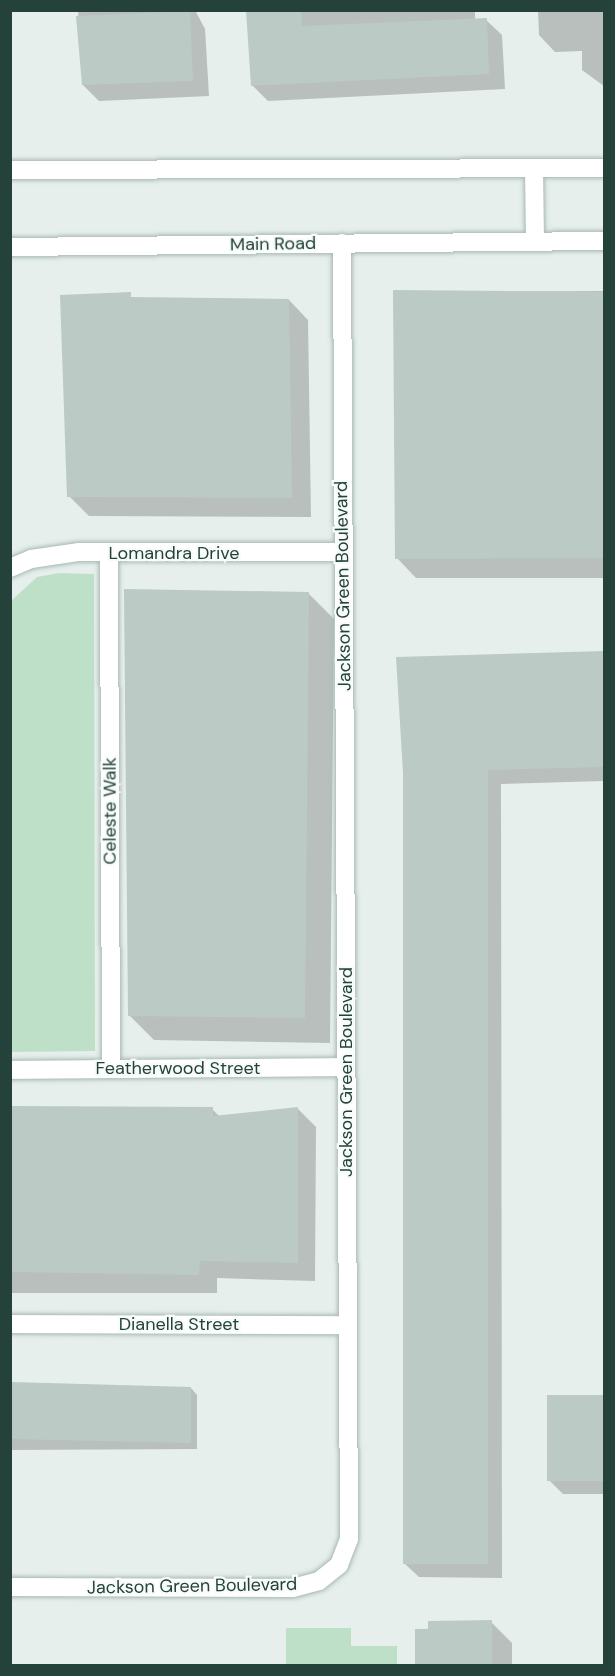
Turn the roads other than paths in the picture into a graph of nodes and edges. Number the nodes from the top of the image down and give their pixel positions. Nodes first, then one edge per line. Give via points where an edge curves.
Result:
1 (604, 168) edge
2 (534, 169) junction
3 (10, 170) edge
4 (604, 241) edge
5 (535, 242) junction
6 (342, 243) junction
7 (10, 247) edge
8 (109, 552) junction
9 (341, 552) junction
10 (10, 568) edge
11 (345, 1067) junction
12 (111, 1069) junction
13 (10, 1070) edge
14 (10, 1324) edge
15 (348, 1325) junction
16 (10, 1587) edge

1 - 2 street
2 - 3 street
2 - 5 street
4 - 5 street, Main Road
5 - 6 street, Main Road
6 - 7 street, Main Road
6 - 9 street, Jackson Green Boulevard
8 - 9 street, Lomandra Drive
8 - 10 street, Lomandra Drive via 31,559
8 - 12 street, Celeste Walk
9 - 11 street, Jackson Green Boulevard
11 - 12 street, Featherwood Street
11 - 15 street, Jackson Green Boulevard
12 - 13 street, Featherwood Street
14 - 15 street, Dianella Street
15 - 16 street, Jackson Green Boulevard via 349,1539 332,1570 293,1588

